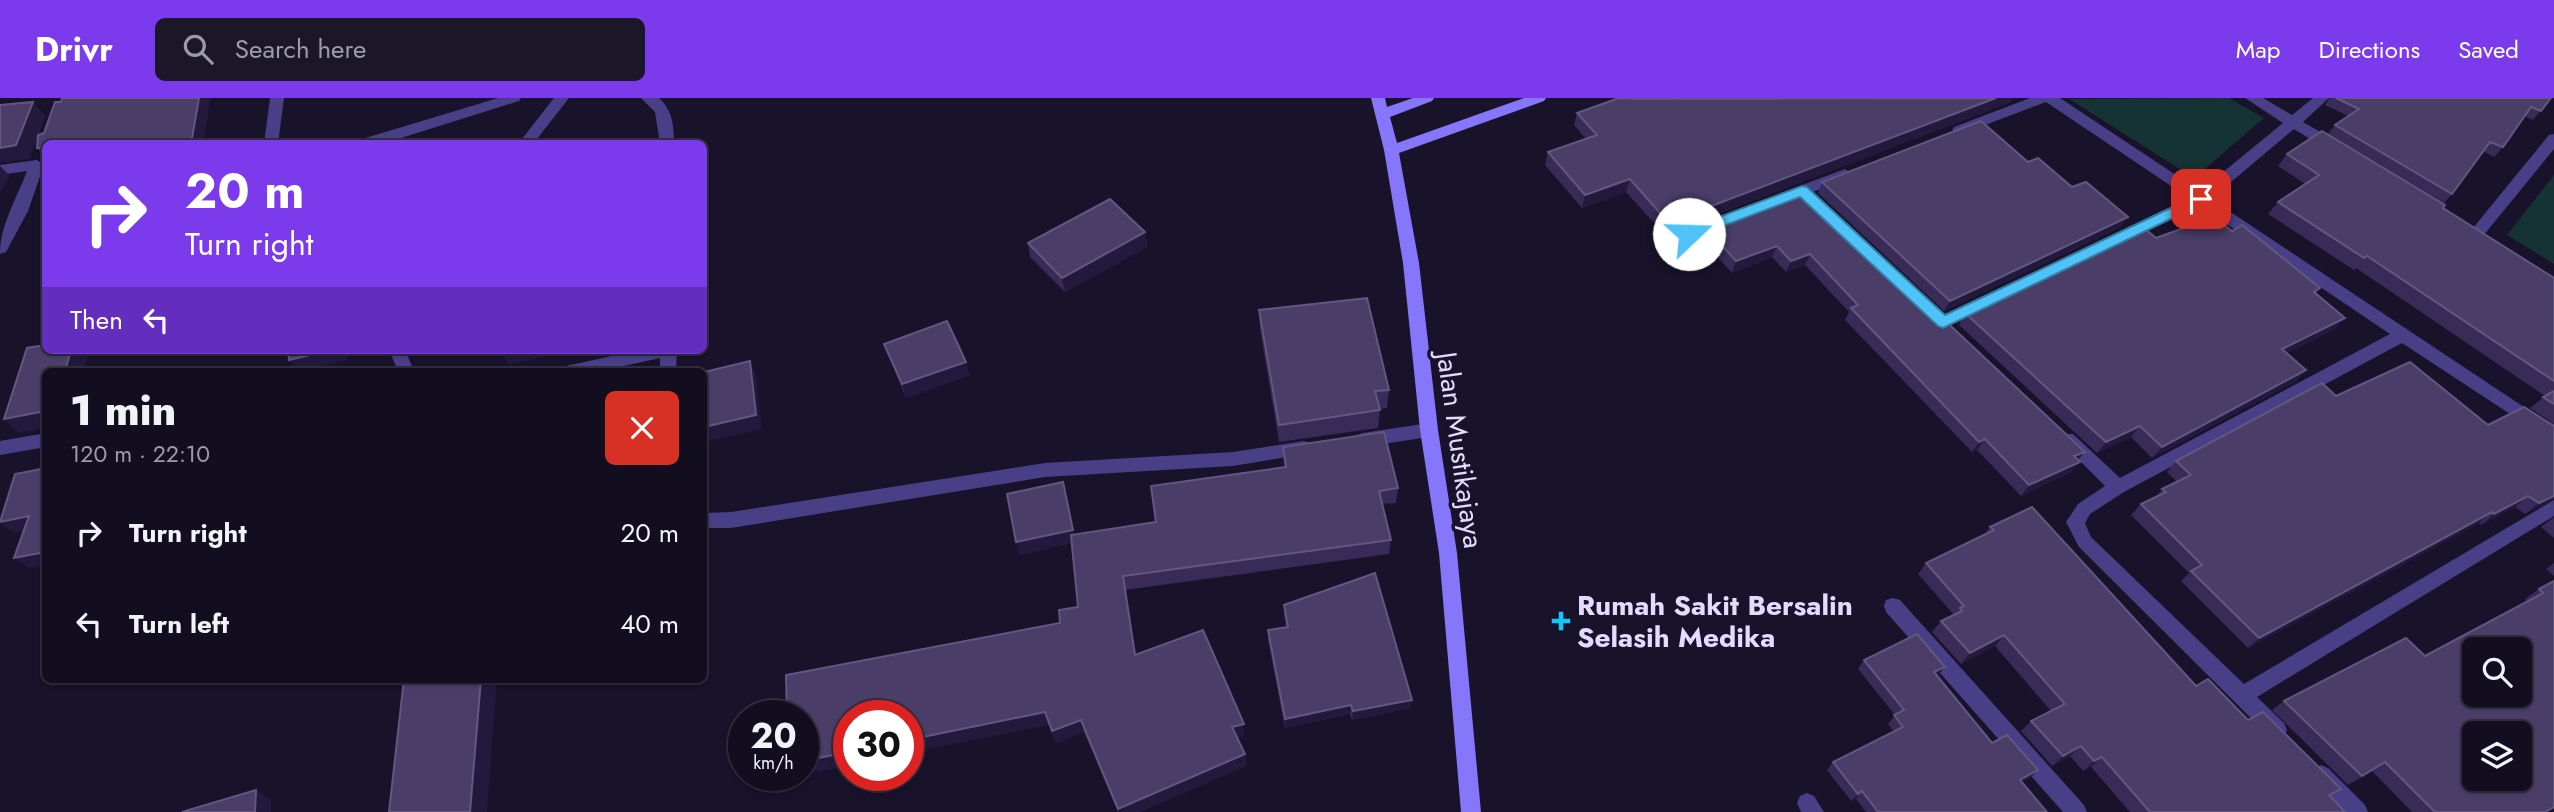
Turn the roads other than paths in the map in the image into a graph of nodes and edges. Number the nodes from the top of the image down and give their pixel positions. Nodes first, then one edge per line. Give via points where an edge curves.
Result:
1 (277, 98) edge
2 (514, 98) edge
3 (562, 98) edge
4 (648, 98) edge
5 (1427, 98) edge
6 (1539, 98) edge
7 (2044, 98) edge
8 (2050, 98) edge
9 (2252, 98) edge
10 (2322, 98) edge
11 (1381, 106) edge
12 (2295, 123) junction
13 (1942, 137) edge
14 (2554, 139) edge
15 (272, 140) edge
16 (377, 140) edge
17 (528, 140) edge
18 (667, 140) edge
19 (1391, 150) junction
20 (2352, 157) edge
21 (1866, 166) edge
22 (0, 170) edge
23 (2201, 199) junction
24 (1764, 205) edge
25 (1739, 215) edge
26 (2477, 232) edge
27 (1689, 234) dead end
28 (0, 248) edge
29 (1943, 322) edge
30 (2404, 334) junction
31 (650, 354) edge
32 (585, 368) edge
33 (2050, 423) edge
34 (1429, 430) junction
35 (2554, 436) edge
36 (42, 441) edge
37 (1351, 442) edge
38 (1325, 445) edge
39 (0, 448) edge
40 (2118, 487) junction
41 (2554, 508) edge
42 (707, 521) edge
43 (1893, 607) dead end
44 (2243, 695) junction
45 (2291, 744) edge
46 (2310, 763) edge
47 (1471, 812) edge
48 (2077, 812) edge
49 (2358, 812) edge

1 - 15 street
2 - 16 street
3 - 17 street
4 - 18 street via 665,114
5 - 11 main road
6 - 19 main road
7 - 13 street
8 - 23 street
9 - 12 street
10 - 12 street
11 - 19 main road, Jalan Mustikajaya
12 - 20 street
12 - 23 street
14 - 26 street
19 - 34 main road, Jalan Mustikajaya via 1411,263
21 - 24 street via 1807,195
22 - 28 street via 39,160
23 - 29 street
23 - 30 street
25 - 27 street
30 - 35 street
30 - 40 street
31 - 32 street
33 - 40 street
34 - 37 street
34 - 47 main road, Jalan Mustikajaya via 1448,553
36 - 39 street
38 - 42 street via 1233,458 1045,470
40 - 44 street via 2078,515 2077,531
41 - 44 street
43 - 48 street
44 - 45 street
46 - 49 street

